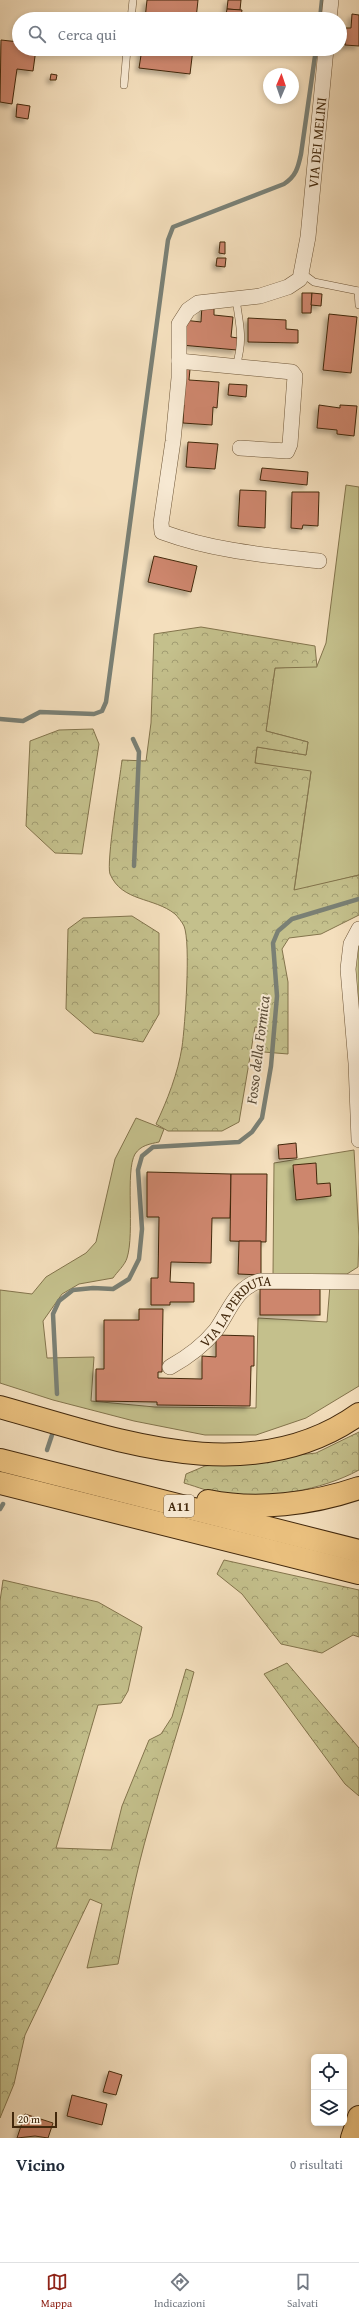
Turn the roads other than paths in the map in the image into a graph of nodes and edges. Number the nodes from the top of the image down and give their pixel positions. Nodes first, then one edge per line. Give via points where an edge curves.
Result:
1 (133, 0) edge
2 (331, 0) edge
3 (132, 12) edge
4 (330, 12) edge
5 (126, 56) edge
6 (325, 56) edge
7 (124, 85) dead end
8 (302, 272) junction
9 (359, 291) edge
10 (236, 299) junction
11 (359, 305) edge
12 (179, 361) junction
13 (236, 367) junction
14 (240, 448) dead end
15 (319, 561) dead end
16 (359, 930) edge
17 (359, 1140) edge
18 (359, 1282) edge
19 (170, 1367) dead end
20 (0, 1406) edge
21 (359, 1414) edge
22 (3, 1461) edge
23 (0, 1483) edge
24 (359, 1488) edge
25 (359, 1551) edge
26 (359, 1573) edge
27 (359, 2117) edge
28 (352, 2138) edge

1 - 3 lane
2 - 4 street
5 - 7 lane
6 - 8 street, VIA DEI MELINI via 308,237
8 - 9 lane via 314,282
8 - 10 street via 300,279 288,286 260,296
9 - 11 lane
10 - 12 street via 198,303 188,310 179,324
10 - 13 lane via 242,335 242,346
12 - 13 street
12 - 15 street via 173,440 160,523 162,532 194,544 235,552
13 - 14 street via 292,372 295,376 290,444 287,451
16 - 17 street via 351,944 348,969
18 - 19 street, VIA LA PERDUTA via 260,1281 250,1284 241,1291 215,1330 200,1347
20 - 21 main road via 157,1449 217,1456 272,1450 298,1444 324,1434
22 - 24 main road via 235,1505 294,1502
22 - 25 main road, A11
23 - 26 main road, A11
27 - 28 main road

